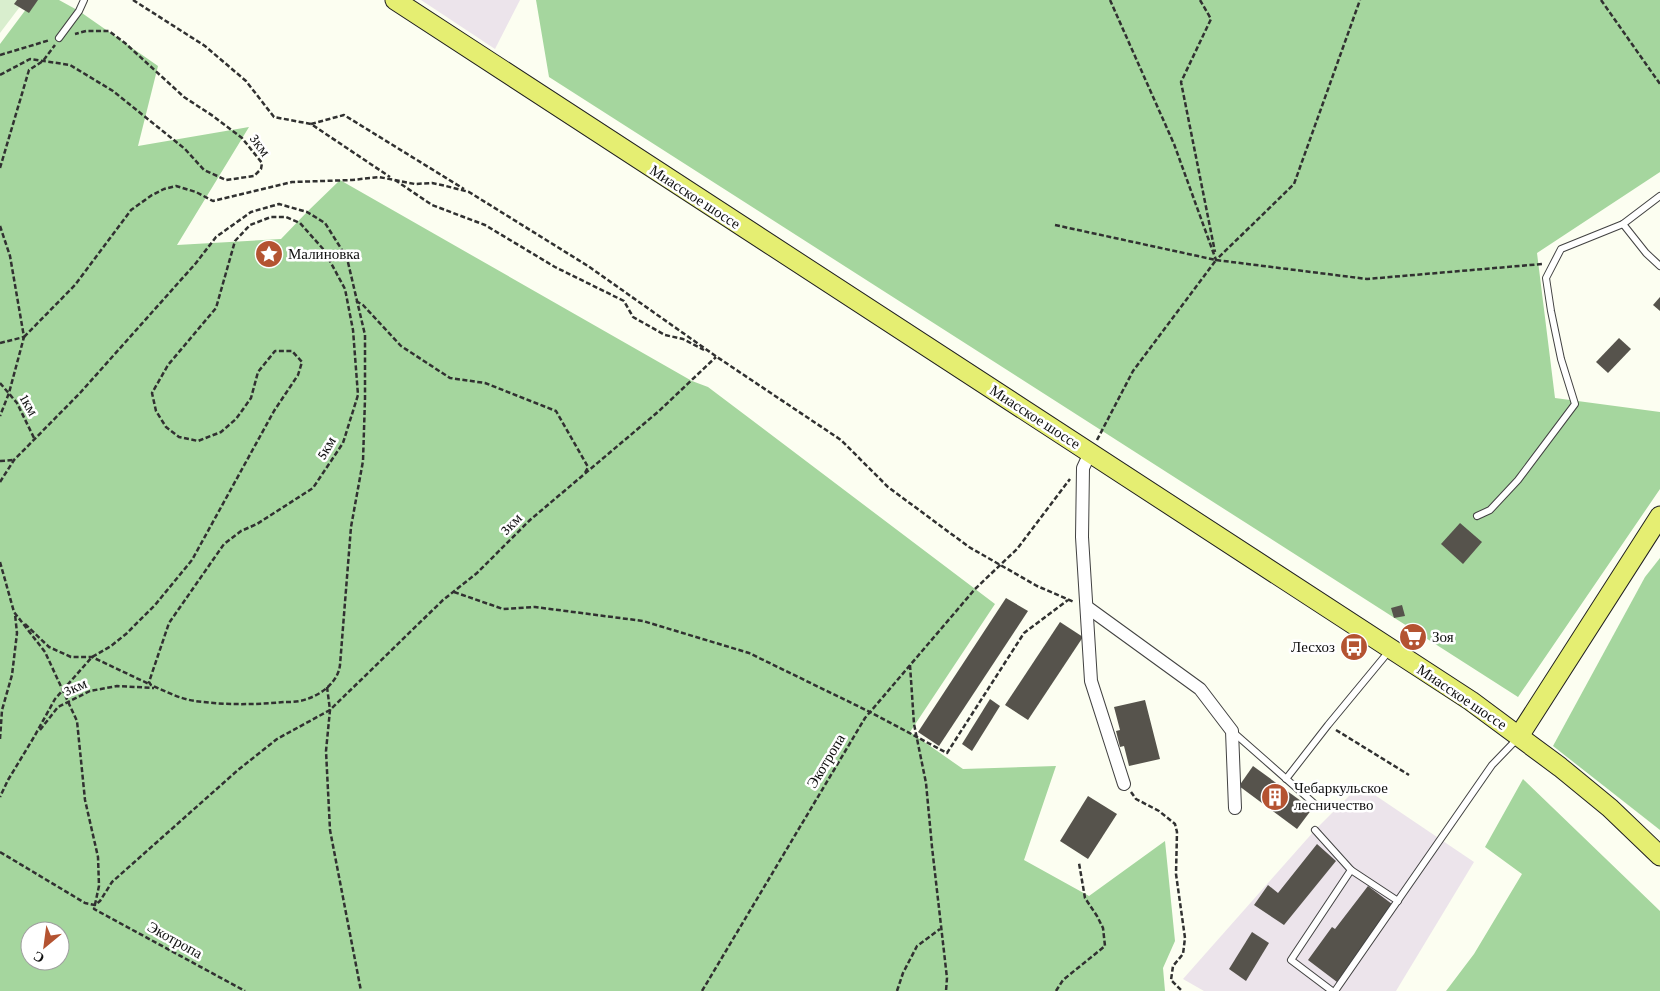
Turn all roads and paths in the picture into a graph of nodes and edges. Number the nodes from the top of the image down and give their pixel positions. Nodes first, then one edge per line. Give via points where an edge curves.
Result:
1 (84, 0) edge
2 (133, 0) edge
3 (395, 0) edge
4 (1110, 0) edge
5 (1200, 0) edge
6 (1360, 0) edge
7 (1601, 0) edge
8 (59, 38) junction
9 (0, 55) edge
10 (43, 61) junction
11 (0, 75) edge
12 (1660, 84) edge
13 (311, 124) junction
14 (0, 168) edge
15 (392, 179) junction
16 (467, 191) junction
17 (1660, 196) edge
18 (1623, 224) junction
19 (1056, 225) dead end
20 (0, 226) edge
21 (1216, 260) junction
22 (1553, 263) junction
23 (1660, 266) edge
24 (356, 301) junction
25 (24, 337) junction
26 (0, 343) edge
27 (714, 357) junction
28 (0, 383) edge
29 (9, 393) junction
30 (0, 416) edge
31 (35, 440) junction
32 (14, 460) junction
33 (1087, 460) junction
34 (0, 461) edge
35 (585, 474) junction
36 (0, 482) edge
37 (1477, 516) dead end
38 (1660, 516) edge
39 (0, 562) edge
40 (1000, 565) junction
41 (1086, 588) junction
42 (454, 592) junction
43 (1069, 600) junction
44 (1087, 607) junction
45 (14, 612) junction
46 (20, 620) junction
47 (1391, 650) junction
48 (92, 657) junction
49 (910, 666) junction
50 (149, 682) junction
51 (327, 687) junction
52 (158, 688) junction
53 (63, 690) junction
54 (68, 702) junction
55 (330, 710) junction
56 (870, 712) junction
57 (1328, 725) junction
58 (1232, 731) junction
59 (1519, 736) junction
60 (34, 737) junction
61 (917, 737) junction
62 (0, 739) edge
63 (1409, 775) dead end
64 (1286, 780) junction
65 (1124, 784) joint
66 (0, 797) edge
67 (1317, 806) dead end
68 (1235, 808) dead end
69 (1315, 830) dead end
70 (0, 852) edge
71 (1660, 856) edge
72 (1079, 863) dead end
73 (1351, 870) junction
74 (1398, 901) junction
75 (95, 904) junction
76 (940, 928) junction
77 (245, 991) edge
78 (361, 991) edge
79 (702, 991) edge
80 (897, 991) edge
81 (946, 991) edge
82 (1056, 991) edge
83 (1182, 991) edge
84 (1334, 991) edge

1 - 8 lane
2 - 13 path via 205,46 246,81 274,117
3 - 33 main road, Миасское шоссе via 729,219
4 - 21 path via 1174,144
5 - 21 path via 1211,19 1181,82
6 - 21 path, Экотропа via 1294,184
7 - 12 path
8 - 9 path, 3км
8 - 10 path
8 - 10 path, 3км via 86,31 108,31 126,43 184,97 242,138 262,163 261,169 254,176 226,180 204,170 184,149 112,91 70,64
10 - 11 path, 3км via 30,59
10 - 14 path via 29,70
13 - 15 path
13 - 16 path via 344,116
15 - 16 path
15 - 25 path via 292,182 213,201 176,186 152,195 131,210 75,286
15 - 27 path via 432,205 485,225 555,267 624,301 633,317
16 - 27 path via 588,266
17 - 18 lane
18 - 22 lane via 1560,249
18 - 23 lane
19 - 21 path
20 - 25 path via 10,256
21 - 22 path via 1366,278
21 - 33 path, Экотропа via 1133,371
22 - 37 lane via 1546,278 1551,311 1575,404 1518,480 1490,510
24 - 31 path via 347,258 325,223 307,212 279,204 251,212 216,237
24 - 35 path via 401,346 450,378 485,383 556,411 588,467
24 - 51 path via 365,335 363,461 351,528 340,665 337,675
25 - 26 path
25 - 29 path
27 - 35 path, 3км via 659,411
27 - 40 path via 842,440 888,488 969,547
28 - 29 path, 1км
29 - 30 path
29 - 31 path, 1км
31 - 32 path
32 - 34 path
32 - 36 path
33 - 40 path, Экотропа via 1017,549
33 - 41 street via 1082,537
33 - 47 main road, Миасское шоссе
35 - 42 path, 3км via 530,520
38 - 59 main road
39 - 45 path
40 - 43 path
40 - 49 path, Экотропа via 975,589
41 - 43 path
41 - 44 street
42 - 55 path, 3км
42 - 56 path via 503,609 536,607 643,621 750,653
43 - 44 path
43 - 61 path via 1024,633 947,753
44 - 58 street via 1200,689
44 - 65 street via 1091,681
45 - 46 path
45 - 62 path via 17,633 13,667 2,710
46 - 48 path via 49,647 71,657
46 - 53 path via 45,652
47 - 57 lane
47 - 59 main road, Миасское шоссе
48 - 50 path
48 - 50 path, 5км via 126,634 192,560 274,411 298,375 302,362 292,351 276,351 258,372 251,398 236,419 221,432 198,441 179,437 166,427 156,411 152,393 168,365 216,308 236,241 250,225 270,217 286,217 300,223 324,250 345,289 354,330 358,394 343,443 313,488 224,544 169,623
48 - 53 path
49 - 56 path, Экотропа
49 - 61 path
50 - 52 path
51 - 52 path via 305,700 235,705 193,701
51 - 55 path
52 - 54 path, 3км via 117,686 90,691
53 - 54 path
53 - 60 path
54 - 60 path, 3км via 58,707
54 - 75 path via 77,720 85,800 98,857 99,886
55 - 75 path, 3км via 277,739 238,770 112,882
55 - 78 path via 326,751 330,830
56 - 61 path
56 - 79 path, Экотропа
57 - 63 path
57 - 64 lane
58 - 64 lane
58 - 68 street
59 - 71 main road, Миасское шоссе via 1610,808
59 - 74 lane via 1492,765
60 - 66 path
61 - 76 path via 926,783
64 - 67 lane
65 - 83 path via 1136,799 1160,811 1175,824 1176,874 1185,938 1184,954 1173,966 1171,980
69 - 73 lane
70 - 75 path via 84,903
72 - 82 path via 1084,898 1098,916 1105,946 1063,980
73 - 74 lane
73 - 84 lane via 1290,960
74 - 84 lane
75 - 77 path, Экотропа via 94,909
76 - 80 path via 917,946
76 - 81 path

